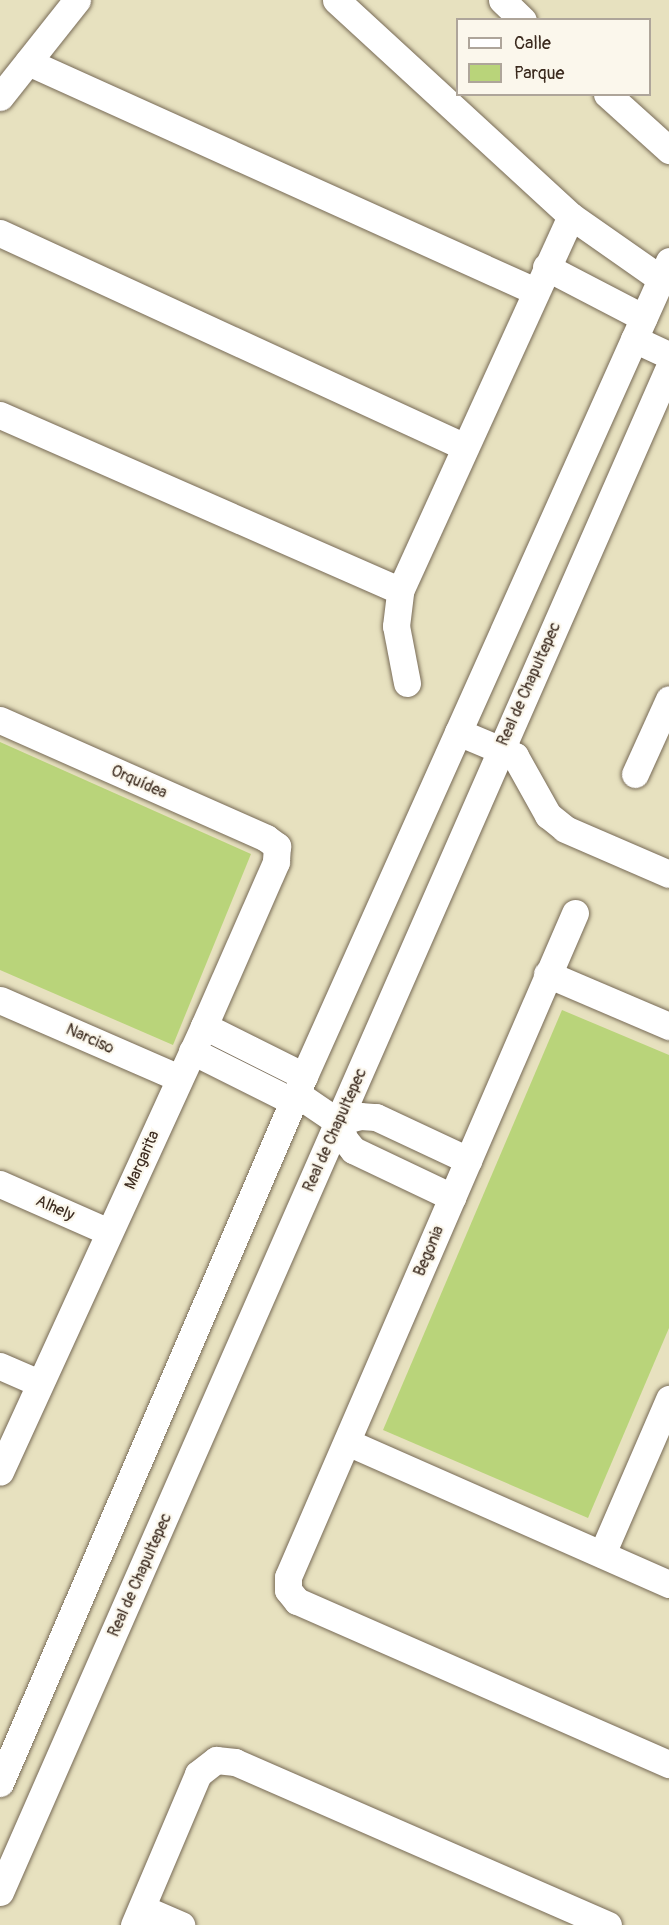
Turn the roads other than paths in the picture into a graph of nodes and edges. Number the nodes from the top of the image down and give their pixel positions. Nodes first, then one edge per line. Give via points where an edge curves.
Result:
1 (76, 0) edge
2 (336, 0) edge
3 (502, 0) edge
4 (521, 18) edge
5 (28, 62) junction
6 (609, 96) edge
7 (0, 97) edge
8 (669, 150) edge
9 (572, 216) junction
10 (0, 233) edge
11 (665, 270) edge
12 (541, 279) junction
13 (639, 328) junction
14 (669, 356) edge
15 (669, 367) edge
16 (615, 382) junction
17 (661, 405) edge
18 (0, 415) edge
19 (465, 447) junction
20 (400, 591) junction
21 (407, 683) dead end
22 (667, 710) edge
23 (0, 720) edge
24 (458, 732) junction
25 (501, 750) junction
26 (635, 774) dead end
27 (277, 846) joint
28 (669, 874) edge
29 (575, 913) dead end
30 (547, 974) junction
31 (0, 1000) edge
32 (204, 1026) junction
33 (669, 1026) edge
34 (192, 1052) junction
35 (179, 1078) junction
36 (298, 1091) junction
37 (338, 1122) junction
38 (468, 1160) junction
39 (0, 1184) edge
40 (452, 1197) junction
41 (109, 1232) junction
42 (0, 1366) edge
43 (39, 1383) junction
44 (669, 1399) edge
45 (347, 1442) junction
46 (0, 1473) edge
47 (602, 1554) junction
48 (669, 1584) edge
49 (669, 1764) edge
50 (0, 1783) edge
51 (0, 1892) edge
52 (138, 1916) edge
53 (181, 1925) edge
54 (608, 1925) edge

1 - 5 street
2 - 9 street
3 - 4 street
5 - 7 street
5 - 12 street
6 - 8 street
9 - 11 street
9 - 12 street
10 - 19 street
11 - 13 street
12 - 13 street
12 - 19 street
13 - 14 street
13 - 16 street
15 - 17 street, Real de Chapultepec
16 - 17 street
16 - 24 street
17 - 25 street, Real de Chapultepec
18 - 20 street
19 - 20 street
20 - 21 street via 396,626
22 - 26 street
23 - 27 street, Orquídea
24 - 25 street
24 - 36 street
25 - 28 street via 514,756 548,815 566,829
25 - 37 street, Real de Chapultepec
27 - 32 street, Margarita via 276,862
29 - 30 street, Begonia
30 - 33 street
30 - 38 street, Begonia
31 - 35 street, Narciso
32 - 34 street, Margarita
32 - 36 street
34 - 35 street, Margarita
34 - 36 street
35 - 41 street, Margarita
36 - 37 street
36 - 50 street
37 - 38 street via 376,1116
37 - 40 street via 353,1150
37 - 51 street, Real de Chapultepec
38 - 40 street, Begonia
39 - 41 street, Alhely
40 - 45 street, Begonia
41 - 43 street, Margarita
42 - 43 street
43 - 46 street, Margarita
44 - 47 street
45 - 47 street
45 - 49 street, Begonia via 288,1577 288,1590 297,1601
47 - 48 street
52 - 53 street
52 - 54 street via 198,1774 216,1760 235,1762

